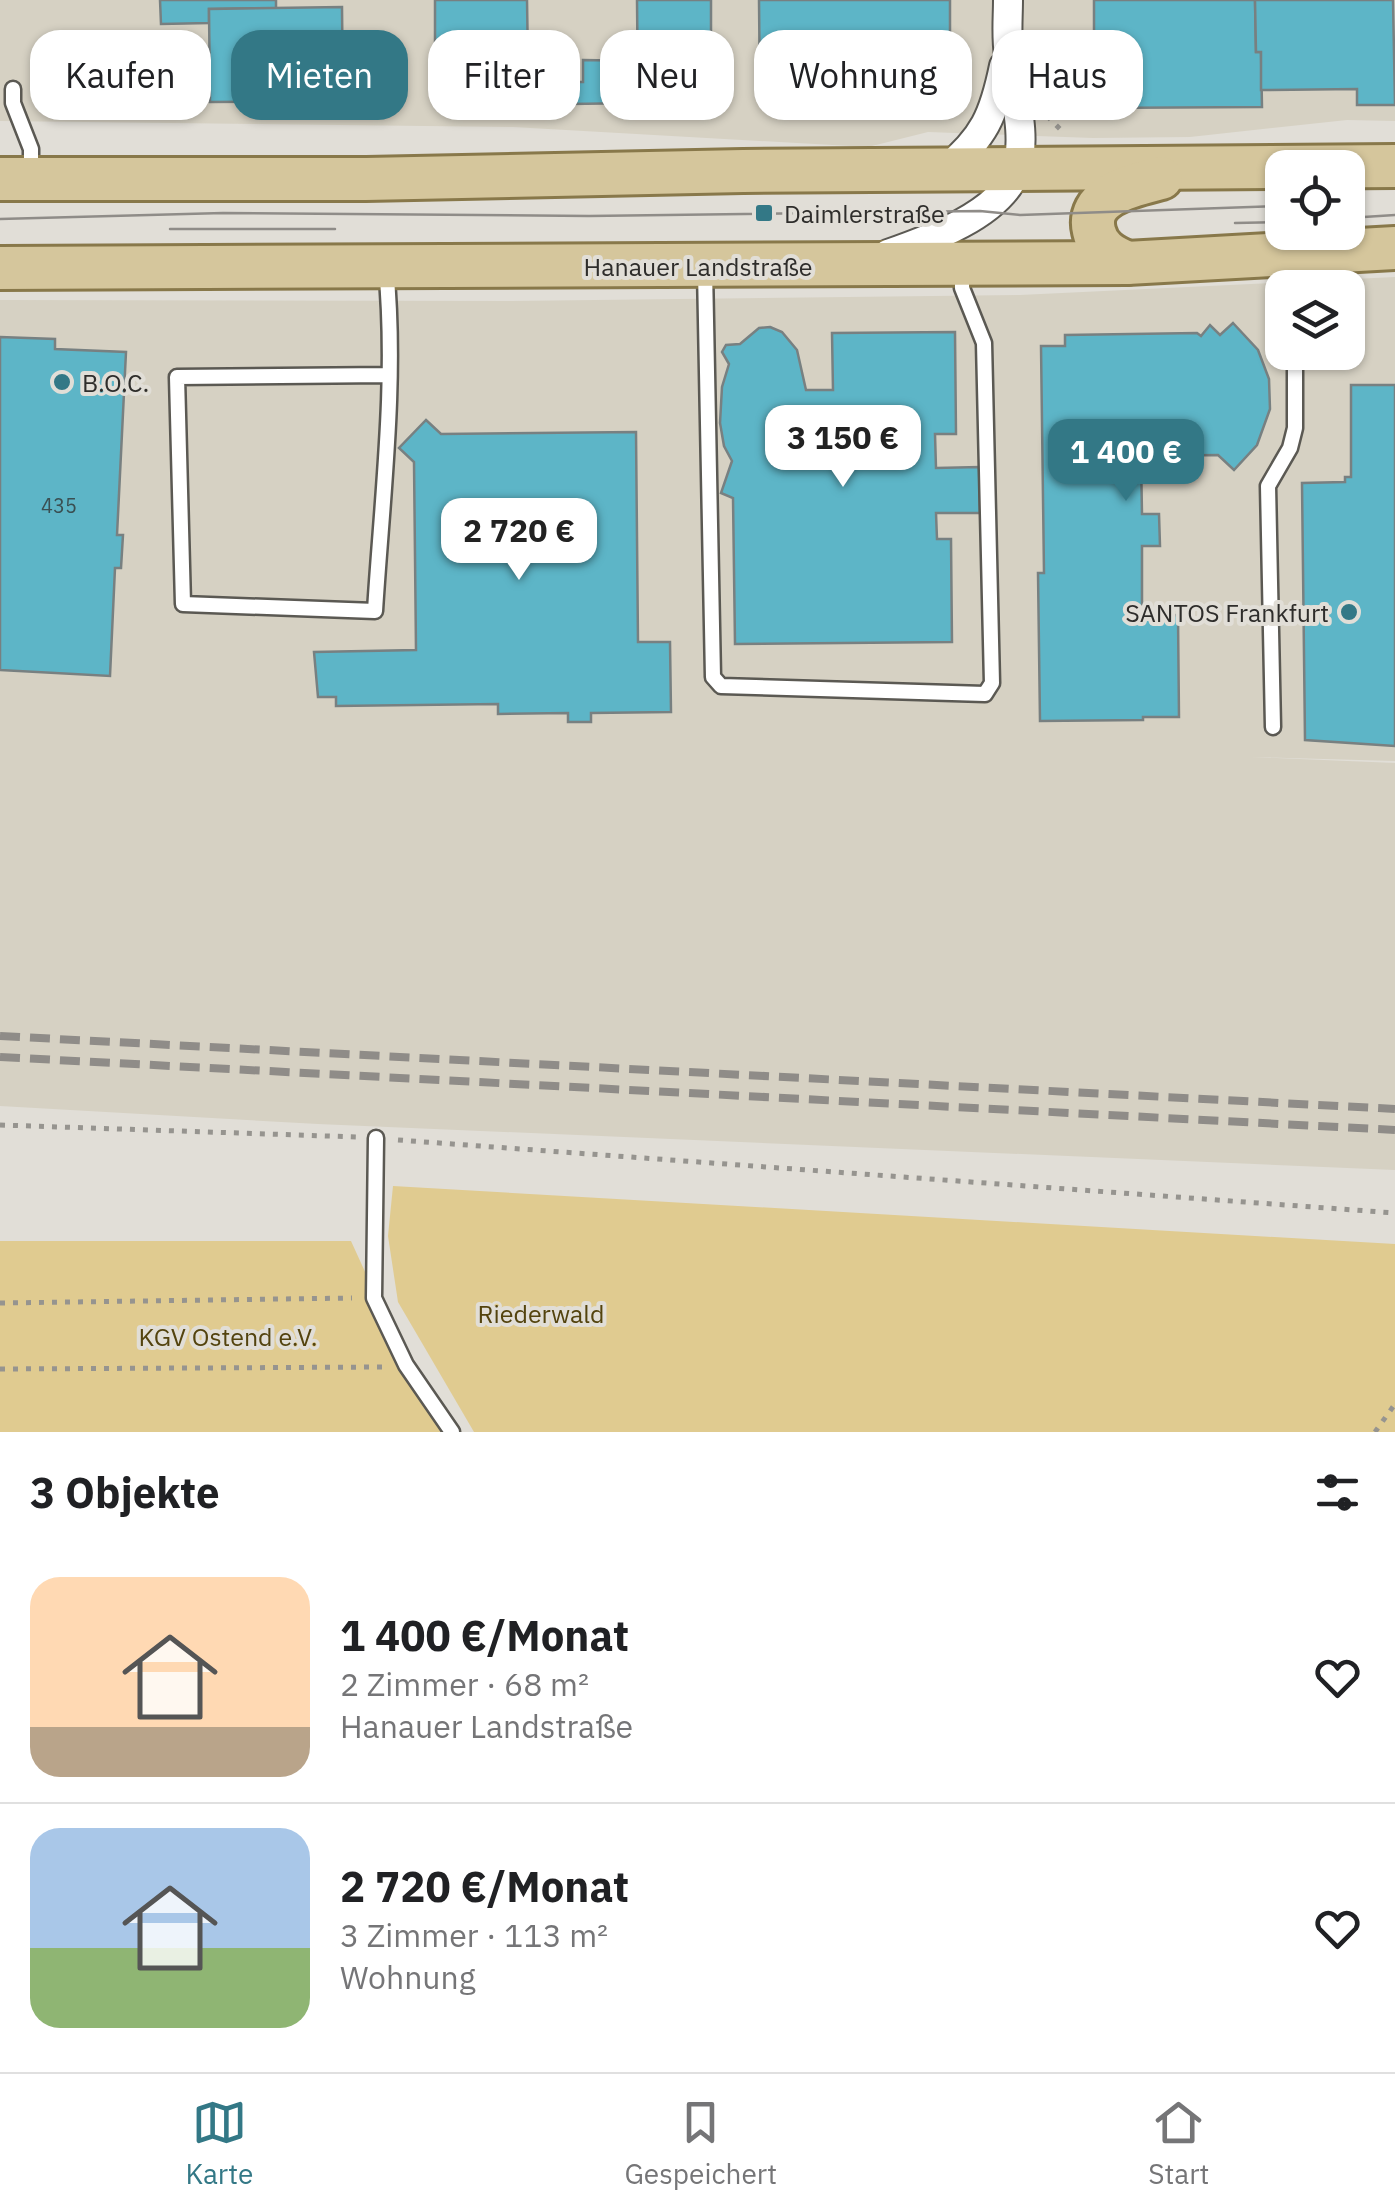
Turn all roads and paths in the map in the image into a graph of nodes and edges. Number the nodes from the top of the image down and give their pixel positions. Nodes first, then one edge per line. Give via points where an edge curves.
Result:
1 (1008, 0) edge
2 (1008, 30) edge
3 (13, 89) dead end
4 (992, 110) edge
5 (1018, 120) edge
6 (1395, 166) edge
7 (1200, 168) junction
8 (1017, 169) junction
9 (945, 170) junction
10 (16, 179) edge
11 (1395, 248) edge
12 (1127, 263) junction
13 (962, 264) junction
14 (704, 265) junction
15 (843, 266) junction
16 (0, 268) edge
17 (386, 268) junction
18 (1265, 270) edge
19 (1302, 270) edge
20 (1295, 370) edge
21 (387, 376) junction
22 (1274, 727) dead end
23 (0, 1125) edge
24 (376, 1138) junction
25 (1395, 1213) edge
26 (356, 1298) dead end
27 (0, 1303) edge
28 (406, 1365) junction
29 (0, 1369) edge
30 (1395, 1404) edge
31 (452, 1432) edge
32 (1376, 1432) edge

1 - 2 street
3 - 10 lane via 31,149
4 - 9 street via 980,137
5 - 8 street
6 - 7 main road
7 - 8 main road
7 - 12 main road via 1131,186 1099,205 1092,226 1098,242
8 - 9 main road
8 - 15 street via 962,225
9 - 10 main road
11 - 19 main road, Hanauer Landstraße
12 - 13 main road, Hanauer Landstraße
12 - 18 main road, Hanauer Landstraße
13 - 14 lane via 962,288 984,343 992,684 985,694 721,686 713,676
13 - 15 main road, Hanauer Landstraße
14 - 15 main road, Hanauer Landstraße
14 - 17 main road, Hanauer Landstraße
16 - 17 main road, Hanauer Landstraße
17 - 21 lane
20 - 22 lane via 1295,428 1268,486
21 - 21 lane via 375,611 182,604 177,377
23 - 24 path
24 - 25 path
24 - 28 lane via 374,1298
26 - 27 path
28 - 29 path
28 - 31 lane
30 - 32 path

